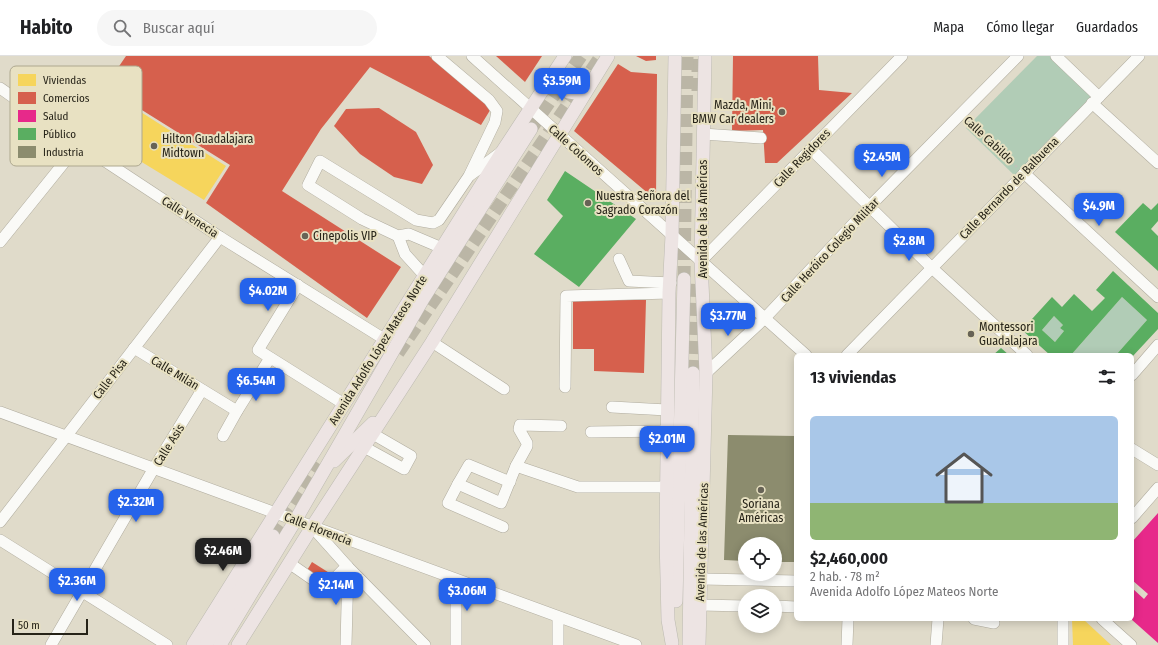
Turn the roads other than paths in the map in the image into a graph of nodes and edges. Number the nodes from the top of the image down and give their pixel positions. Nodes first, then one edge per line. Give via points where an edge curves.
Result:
1 (437, 56) edge
2 (472, 56) edge
3 (565, 56) edge
4 (608, 56) edge
5 (675, 56) edge
6 (705, 56) edge
7 (902, 56) edge
8 (1018, 56) edge
9 (1056, 56) edge
10 (1139, 56) edge
11 (558, 68) junction
12 (589, 86) junction
13 (0, 88) edge
14 (10, 95) edge
15 (1096, 100) junction
16 (530, 108) junction
17 (531, 129) tunnel mouth
18 (703, 134) junction
19 (560, 135) junction
20 (761, 138) dead end
21 (811, 149) junction
22 (502, 152) junction
23 (1158, 163) edge
24 (61, 166) edge
25 (112, 166) edge
26 (1024, 173) junction
27 (469, 176) junction
28 (869, 207) junction
29 (416, 220) junction
30 (404, 235) junction
31 (672, 235) junction
32 (220, 237) junction
33 (0, 242) edge
34 (442, 248) junction
35 (619, 259) dead end
36 (701, 261) junction
37 (932, 268) junction
38 (424, 276) junction
39 (684, 279) tunnel mouth
40 (298, 285) junction
41 (670, 288) junction
42 (1158, 297) edge
43 (765, 318) junction
44 (384, 339) junction
45 (432, 342) junction
46 (1158, 345) edge
47 (134, 348) junction
48 (804, 353) edge
49 (849, 353) edge
50 (1025, 353) edge
51 (270, 358) junction
52 (700, 373) junction
53 (1134, 373) edge
54 (565, 386) dead end
55 (504, 389) dead end
56 (202, 390) junction
57 (344, 404) junction
58 (612, 407) dead end
59 (389, 409) junction
60 (667, 410) junction
61 (237, 411) junction
62 (0, 412) edge
63 (560, 426) dead end
64 (668, 431) junction
65 (591, 432) dead end
66 (373, 434) junction
67 (66, 436) junction
68 (223, 436) dead end
69 (364, 447) junction
70 (1134, 450) edge
71 (1158, 465) edge
72 (516, 466) junction
73 (154, 468) junction
74 (324, 470) junction
75 (510, 482) junction
76 (458, 484) junction
77 (667, 487) junction
78 (1158, 488) edge
79 (276, 513) junction
80 (1134, 516) edge
81 (295, 521) junction
82 (0, 522) edge
83 (312, 527) junction
84 (503, 527) dead end
85 (273, 536) tunnel mouth
86 (0, 540) edge
87 (289, 563) junction
88 (348, 566) junction
89 (701, 579) junction
90 (456, 580) junction
91 (794, 581) edge
92 (83, 592) junction
93 (700, 605) junction
94 (738, 606) edge
95 (782, 606) edge
96 (794, 606) edge
97 (558, 617) junction
98 (848, 621) edge
99 (938, 621) edge
100 (984, 621) edge
101 (1063, 621) edge
102 (1104, 621) edge
103 (994, 623) dead end
104 (239, 644) edge
105 (671, 644) edge
106 (51, 645) edge
107 (167, 645) edge
108 (192, 645) edge
109 (206, 645) edge
110 (220, 645) edge
111 (346, 645) edge
112 (425, 645) edge
113 (456, 645) edge
114 (558, 645) edge
115 (636, 645) edge
116 (689, 645) edge
117 (699, 645) edge
118 (847, 645) edge
119 (936, 645) edge
120 (1063, 645) edge
121 (1131, 645) edge

1 - 27 street via 489,100 497,111 495,122
2 - 16 street, Calle Colomos
3 - 11 main road, Avenida Adolfo López Mateos Norte
4 - 12 main road
5 - 31 main road, Avenida de las Américas
6 - 18 main road, Avenida de las Américas
7 - 21 street, Calle Regidores
8 - 28 street, Calle Heróico Colegio Militar
9 - 15 street
10 - 15 street, Calle Bernardo de Balbuena
11 - 12 main road via 559,82 568,92 578,93
11 - 16 main road, Avenida Adolfo López Mateos Norte
12 - 19 main road
13 - 14 street, Calle Venecia
15 - 23 street
15 - 26 street, Calle Bernardo de Balbuena
16 - 19 street, Calle Colomos
16 - 22 main road, Avenida Adolfo López Mateos Norte
17 - 74 main road, Avenida Adolfo López Mateos Norte via 423,299
18 - 20 street
18 - 36 main road, Avenida de las Américas
19 - 31 street, Calle Colomos
19 - 45 main road
21 - 28 street
21 - 36 street, Calle Regidores
22 - 27 street
22 - 34 main road, Avenida Adolfo López Mateos Norte
24 - 33 street
25 - 32 street, Calle Venecia
26 - 37 street, Calle Bernardo de Balbuena
26 - 42 street, Calle Cabildo
27 - 29 street via 439,220 433,223
28 - 37 street
28 - 43 street, Calle Heróico Colegio Militar
29 - 30 street
29 - 30 street via 320,161 308,185 362,219
30 - 34 street
30 - 38 street via 405,254
31 - 36 street, Calle Colomos
31 - 41 main road, Avenida de las Américas
32 - 40 street, Calle Venecia
32 - 47 street, Calle Pisa
34 - 38 main road, Avenida Adolfo López Mateos Norte
35 - 41 street via 629,280
36 - 43 street, Calle Colomos
36 - 52 main road, Avenida de las Américas
37 - 49 street, Calle Bernardo de Balbuena
37 - 50 street
38 - 44 main road, Avenida Adolfo López Mateos Norte
39 - 105 main road, Avenida de las Américas via 675,620
40 - 44 street, Calle Venecia
40 - 51 street via 258,350
41 - 54 street via 566,296
41 - 60 main road, Avenida de las Américas
43 - 48 street, Calle Colomos
43 - 52 street, Calle Heróico Colegio Militar
44 - 57 main road, Avenida Adolfo López Mateos Norte
45 - 55 street
45 - 59 main road
46 - 53 street
47 - 56 street, Calle Milán
47 - 67 street, Calle Pisa
51 - 57 street
51 - 61 street
52 - 89 main road, Avenida de las Américas
52 - 116 main road, Avenida de las Américas
56 - 61 street, Calle Milán
56 - 73 street, Calle Asis
57 - 79 main road, Avenida Adolfo López Mateos Norte
58 - 60 street
59 - 66 main road
59 - 74 main road
60 - 64 main road, Avenida de las Américas
61 - 68 street
62 - 67 street, Calle Florencia
63 - 72 street via 520,425 519,428 527,443
64 - 65 street
64 - 77 main road, Avenida de las Américas
66 - 69 main road
66 - 69 street via 411,456 404,469
67 - 73 street, Calle Florencia
67 - 82 street, Calle Pisa
69 - 83 main road
70 - 71 street
72 - 75 street
72 - 77 street via 578,487
73 - 79 street, Calle Florencia
73 - 92 street, Calle Asis
74 - 81 main road, Avenida Adolfo López Mateos Norte
75 - 76 street via 469,465
75 - 76 street via 501,503
76 - 84 street via 448,503
77 - 105 main road, Avenida de las Américas via 668,620
78 - 80 street
79 - 81 street, Calle Florencia
79 - 108 main road, Avenida Adolfo López Mateos Norte
81 - 83 street, Calle Florencia
81 - 110 main road, Avenida Adolfo López Mateos Norte
83 - 87 main road
83 - 88 street
83 - 90 street, Calle Florencia
85 - 109 main road
86 - 92 street
87 - 88 street via 325,588
87 - 104 main road
88 - 111 street
88 - 112 street
89 - 91 street
89 - 93 main road, Avenida de las Américas
90 - 97 street, Calle Florencia
90 - 113 street
92 - 106 street, Calle Asis
92 - 107 street
93 - 94 street
93 - 117 main road, Avenida de las Américas
95 - 96 street
97 - 114 street
97 - 115 street, Calle Florencia
98 - 118 street
99 - 119 street
100 - 103 street
101 - 120 street
102 - 121 street

